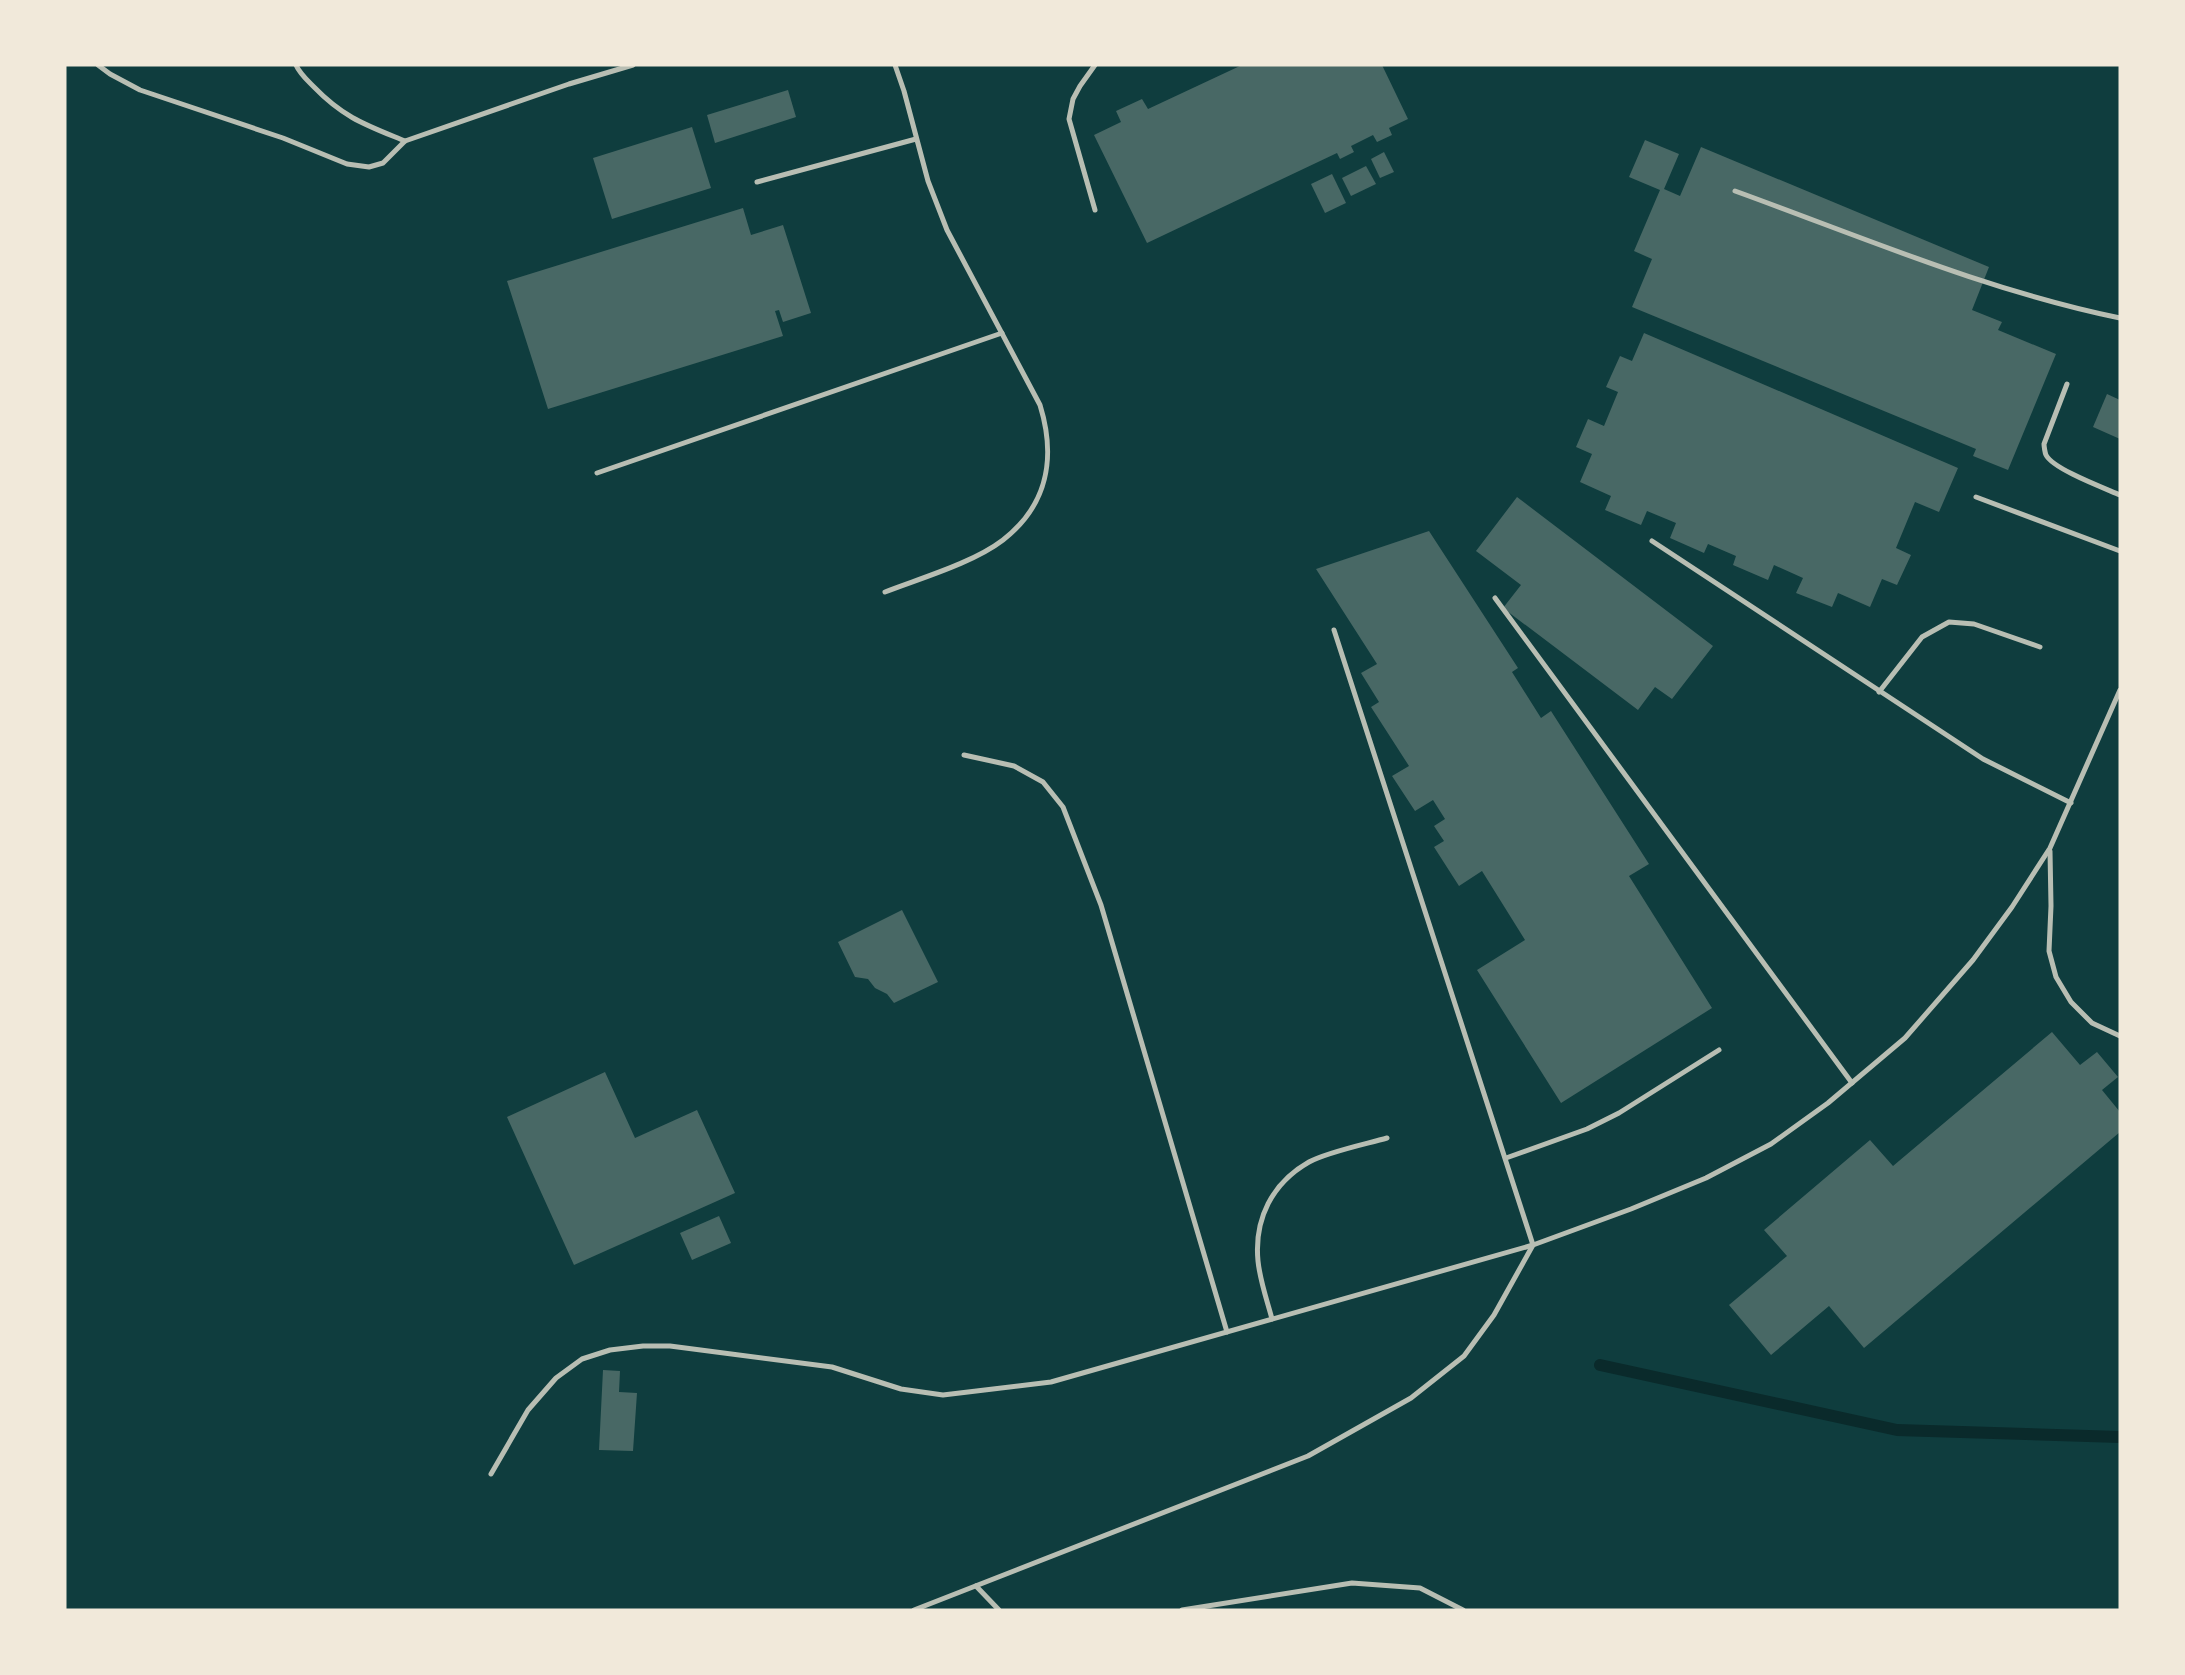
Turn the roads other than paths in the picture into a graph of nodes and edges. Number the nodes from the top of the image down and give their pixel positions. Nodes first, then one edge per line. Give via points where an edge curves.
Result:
1 (97, 65) edge
2 (296, 65) edge
3 (633, 65) edge
4 (895, 65) edge
5 (1095, 65) edge
6 (916, 139) junction
7 (405, 141) junction
8 (757, 182) dead end
9 (1735, 191) dead end
10 (1095, 210) dead end
11 (2120, 318) edge
12 (1002, 333) junction
13 (2067, 384) dead end
14 (597, 473) dead end
15 (2120, 495) edge
16 (1976, 497) dead end
17 (1652, 541) dead end
18 (2120, 551) edge
19 (885, 592) dead end
20 (1496, 598) dead end
21 (1334, 630) dead end
22 (2040, 647) dead end
23 (2120, 690) edge
24 (1879, 692) junction
25 (964, 755) dead end
26 (2071, 803) junction
27 (2050, 848) junction
28 (2120, 1036) edge
29 (1719, 1050) dead end
30 (1852, 1083) junction
31 (1387, 1138) dead end
32 (1506, 1158) junction
33 (1533, 1245) junction
34 (1272, 1319) junction
35 (1227, 1332) junction
36 (491, 1474) dead end
37 (976, 1586) junction
38 (914, 1610) edge
39 (997, 1610) edge
40 (1182, 1610) edge
41 (1463, 1610) edge

1 - 7 lane via 140,90 347,164 369,167 383,163
2 - 7 lane via 329,103 354,120
3 - 7 lane
4 - 6 lane
5 - 10 lane via 1073,99 1069,119
6 - 8 lane
6 - 12 lane via 947,230
9 - 11 lane via 1991,285
12 - 14 lane
12 - 19 lane via 1040,405 1046,426 1049,460 1043,487 1028,515 1003,540 976,556
13 - 15 lane via 2044,444 2045,454 2054,463
16 - 18 lane
17 - 24 lane
20 - 30 lane
21 - 32 lane
22 - 24 lane via 1974,624 1949,622 1922,636
23 - 26 lane
24 - 26 lane via 1983,759
25 - 35 lane via 1014,766 1043,782 1063,807 1101,905
26 - 27 lane
27 - 28 lane via 2049,951 2056,977 2071,1002 2092,1023
27 - 30 lane via 1973,960 1905,1038
29 - 32 lane via 1619,1113
30 - 33 lane via 1771,1143 1706,1178
31 - 34 lane via 1311,1160 1287,1177 1270,1198 1258,1231 1258,1263
32 - 33 lane
33 - 34 lane
33 - 37 lane via 1494,1315 1464,1356 1411,1398 1308,1455
34 - 35 lane
35 - 36 lane via 1051,1382 943,1395 901,1389 832,1367 670,1346 610,1350 582,1359 556,1378 528,1410
37 - 38 lane
37 - 39 lane
40 - 41 lane via 1352,1583 1420,1588

